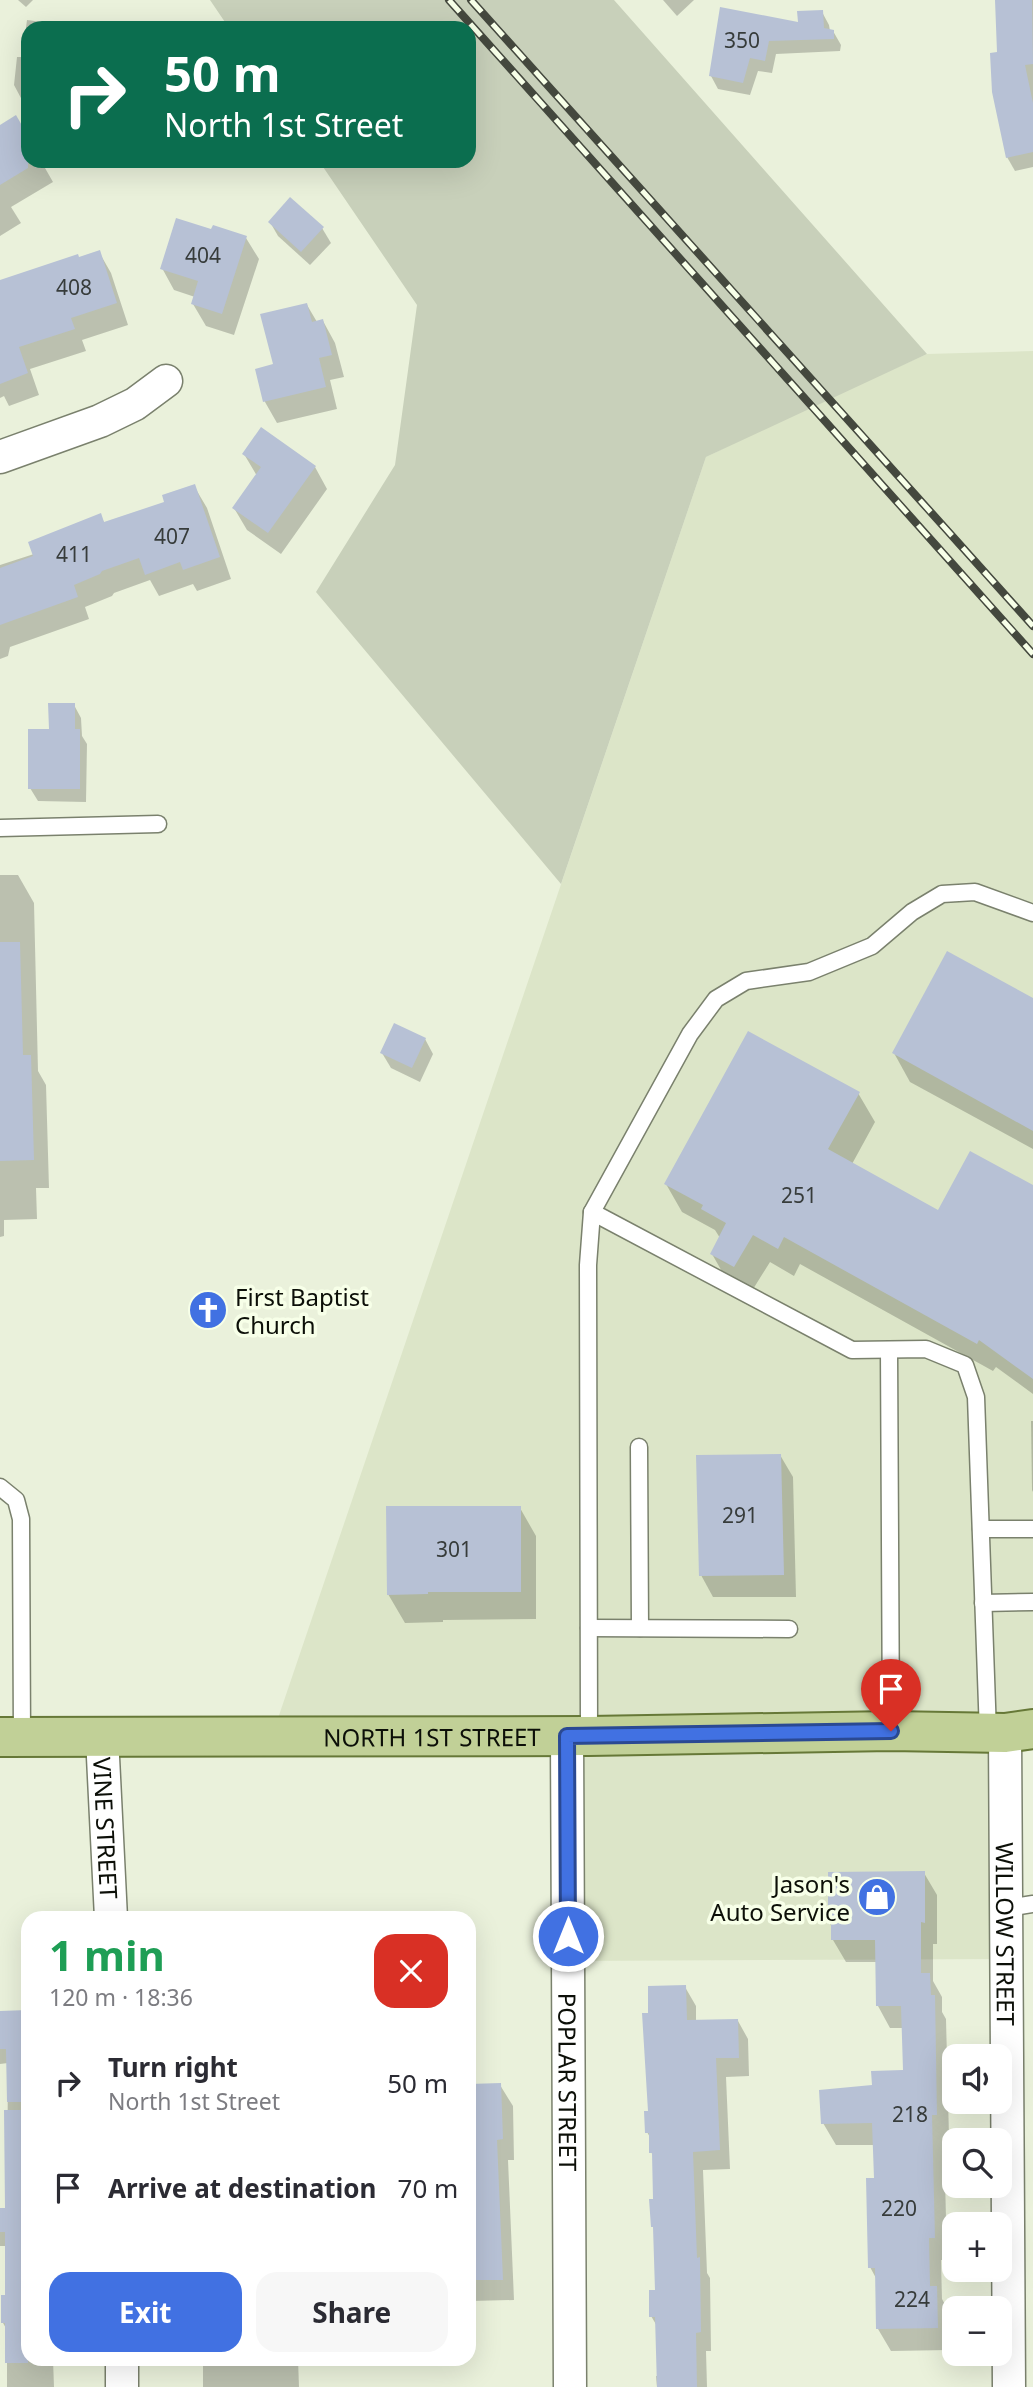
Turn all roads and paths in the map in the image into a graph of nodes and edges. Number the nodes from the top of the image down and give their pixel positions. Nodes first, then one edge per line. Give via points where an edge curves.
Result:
1 (166, 381) dead end
2 (0, 457) edge
3 (158, 824) dead end
4 (0, 828) edge
5 (1033, 913) edge
6 (592, 1212) junction
7 (889, 1350) junction
8 (639, 1447) dead end
9 (0, 1488) edge
10 (1033, 1529) edge
11 (981, 1530) junction
12 (1033, 1602) edge
13 (984, 1603) junction
14 (589, 1628) junction
15 (640, 1628) junction
16 (789, 1629) dead end
17 (891, 1731) junction
18 (1009, 1732) edge
19 (578, 1736) junction
20 (11, 1737) edge
21 (102, 1737) junction
22 (1020, 1906) edge
23 (111, 1911) edge
24 (122, 2366) edge
25 (122, 2387) edge
26 (570, 2387) edge
27 (1009, 2387) edge

1 - 2 street via 135,404 100,421
3 - 4 lane
5 - 6 lane via 975,892 942,894 872,946 809,972 746,981 716,999 690,1034
6 - 7 lane via 852,1350
6 - 14 lane via 588,1265
7 - 11 lane via 926,1349 965,1365 976,1397
7 - 17 lane
8 - 15 lane
9 - 20 lane via 16,1500 21,1519
10 - 11 lane
11 - 13 lane
12 - 13 lane
13 - 18 lane
14 - 15 lane
14 - 19 lane
15 - 16 lane
17 - 18 main road, NORTH 1ST STREET
17 - 19 main road, NORTH 1ST STREET
18 - 22 street, WILLOW STREET
19 - 21 main road, NORTH 1ST STREET
19 - 26 street, POPLAR STREET
20 - 21 main road, NORTH 1ST STREET
21 - 23 street, VINE STREET
22 - 27 street, WILLOW STREET
24 - 25 street

